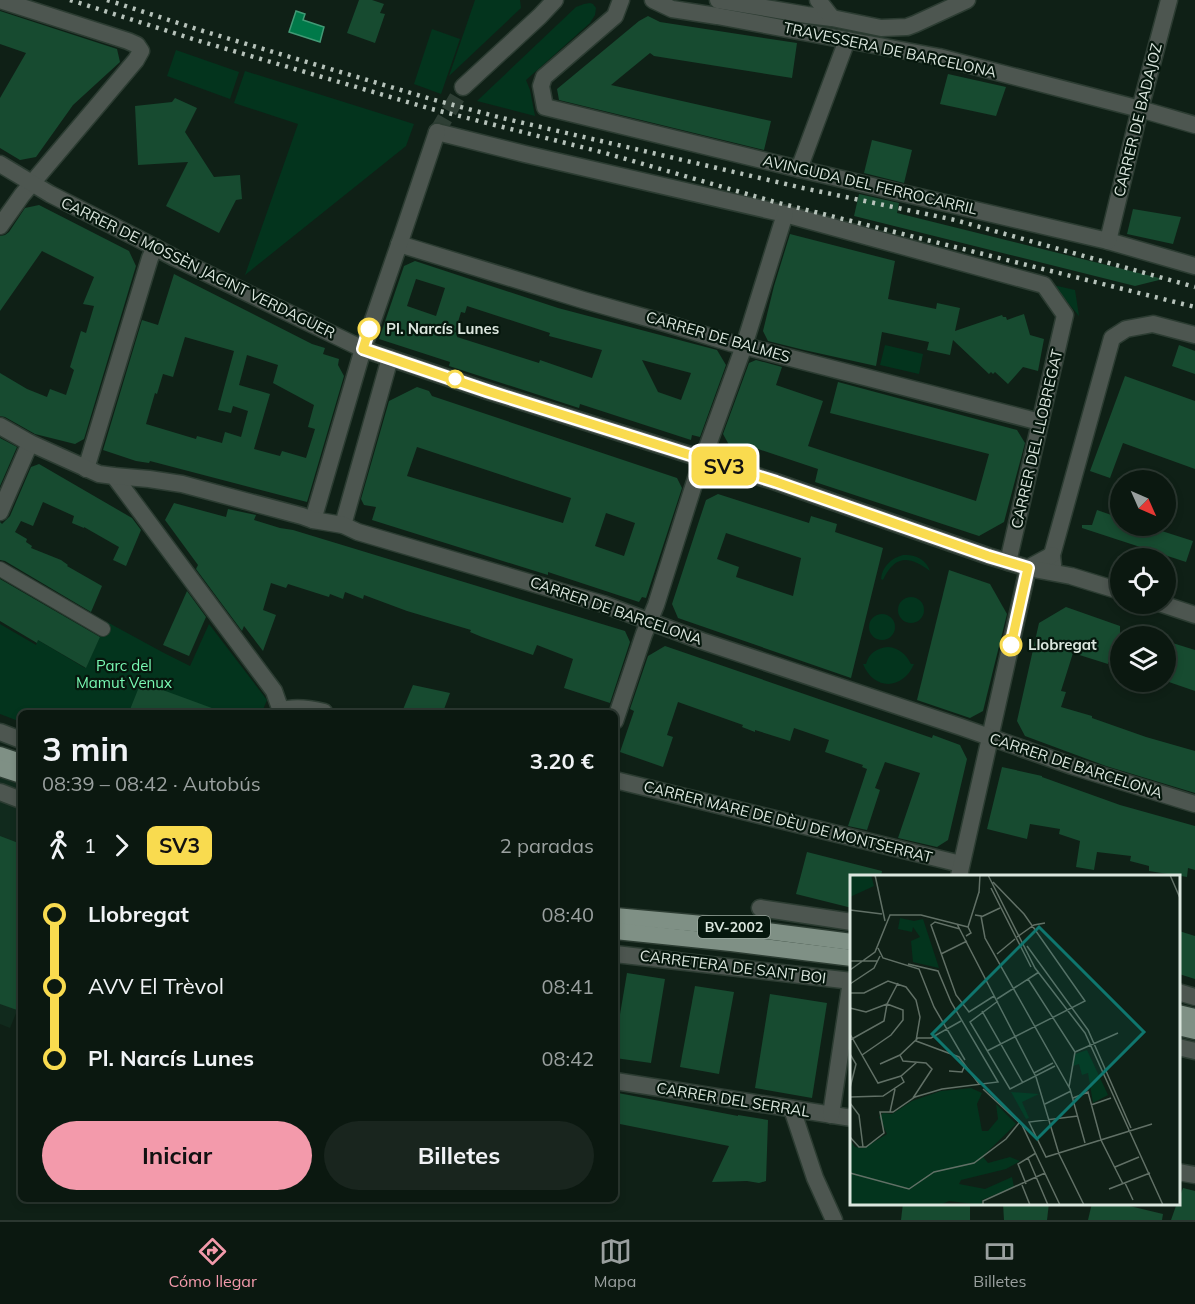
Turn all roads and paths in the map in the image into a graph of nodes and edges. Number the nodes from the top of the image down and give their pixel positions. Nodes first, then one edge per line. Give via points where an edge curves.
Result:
1 (0, 0) edge
2 (621, 0) edge
3 (653, 0) edge
4 (718, 0) edge
5 (818, 0) edge
6 (967, 0) edge
7 (1169, 0) edge
8 (551, 3) edge
9 (832, 18) junction
10 (847, 40) junction
11 (463, 87) tunnel mouth
12 (1140, 109) junction
13 (1195, 125) edge
14 (0, 164) edge
15 (799, 169) junction
16 (32, 184) junction
17 (785, 214) junction
18 (0, 226) edge
19 (1108, 241) junction
20 (399, 244) junction
21 (155, 247) junction
22 (1195, 266) edge
23 (1195, 335) edge
24 (744, 346) junction
25 (363, 349) junction
26 (390, 358) junction
27 (1040, 422) junction
28 (0, 426) edge
29 (30, 443) junction
30 (704, 459) junction
31 (86, 469) junction
32 (114, 476) junction
33 (0, 512) edge
34 (313, 520) junction
35 (343, 525) junction
36 (1052, 555) junction
37 (1008, 562) junction
38 (1028, 568) junction
39 (0, 569) edge
40 (1053, 572) junction
41 (1110, 588) edge
42 (1176, 609) edge
43 (1195, 615) edge
44 (649, 622) junction
45 (103, 629) dead end
46 (279, 710) edge
47 (285, 710) edge
48 (316, 710) edge
49 (618, 712) edge
50 (0, 732) edge
51 (990, 738) junction
52 (18, 739) edge
53 (0, 754) edge
54 (18, 761) edge
55 (0, 768) edge
56 (18, 774) edge
57 (618, 781) edge
58 (0, 792) edge
59 (18, 799) edge
60 (1195, 804) edge
61 (960, 870) edge
62 (760, 908) dead end
63 (618, 916) edge
64 (850, 921) edge
65 (618, 931) edge
66 (850, 942) edge
67 (618, 954) edge
68 (850, 958) edge
69 (850, 981) edge
70 (850, 988) edge
71 (1180, 992) edge
72 (1195, 997) edge
73 (1180, 1013) edge
74 (1195, 1017) edge
75 (1180, 1027) edge
76 (1195, 1031) edge
77 (1180, 1047) edge
78 (1195, 1051) edge
79 (618, 1081) edge
80 (792, 1109) junction
81 (831, 1115) junction
82 (850, 1119) edge
83 (1180, 1172) edge
84 (1195, 1175) edge
85 (834, 1220) edge

1 - 16 street via 128,41 141,51
2 - 15 street, AVINGUDA DEL FERROCARRIL via 615,16 544,77 541,86 545,107
3 - 10 street, TRAVESSERA DE BARCELONA via 672,9
4 - 9 street
5 - 9 street
6 - 9 street via 907,27 881,28
7 - 12 street, CARRER DE BADAJOZ
8 - 11 street
10 - 12 street, TRAVESSERA DE BARCELONA via 939,57
10 - 15 street
12 - 13 street, TRAVESSERA DE BARCELONA
12 - 19 street, CARRER DE BADAJOZ
14 - 16 street, CARRER DE MOSSÈN JACINT VERDAGUER
15 - 19 street, AVINGUDA DEL FERROCARRIL
16 - 18 street
16 - 21 street, CARRER DE MOSSÈN JACINT VERDAGUER
17 - 20 street via 436,132
17 - 24 street
17 - 27 street, CARRER DEL LLOBREGAT via 1044,285 1065,315
19 - 22 street, AVINGUDA DEL FERROCARRIL
20 - 24 street, CARRER DE BALMES
20 - 25 street
21 - 25 street, CARRER DE MOSSÈN JACINT VERDAGUER
21 - 31 street
23 - 36 street via 1153,324 1126,328 1112,339
24 - 27 street, CARRER DE BALMES
24 - 30 street
25 - 26 street, CARRER DE MOSSÈN JACINT VERDAGUER
25 - 34 street
26 - 30 street, CARRER DE MOSSÈN JACINT VERDAGUER
26 - 35 street
27 - 37 street, CARRER DEL LLOBREGAT
28 - 29 street, CARRER DE BARCELONA
29 - 31 street, CARRER DE BARCELONA
29 - 33 street
30 - 37 street, CARRER DE MOSSÈN JACINT VERDAGUER
30 - 44 street
31 - 32 street, CARRER DE BARCELONA
32 - 34 street, CARRER DE BARCELONA via 182,484
32 - 46 street via 274,691
34 - 35 street, CARRER DE BARCELONA
35 - 44 street, CARRER DE BARCELONA via 603,604
36 - 38 street
36 - 40 street
37 - 38 street, CARRER DE MOSSÈN JACINT VERDAGUER
38 - 40 street, CARRER DE MOSSÈN JACINT VERDAGUER
38 - 51 street
39 - 45 street
40 - 41 street, CARRER DE MOSSÈN JACINT VERDAGUER
42 - 43 street
44 - 49 street
44 - 51 street, CARRER DE BARCELONA
47 - 48 street
50 - 52 street
51 - 60 street, CARRER DE BARCELONA
51 - 61 street
53 - 54 main road
55 - 56 main road
57 - 61 street, CARRER MARE DE DÈU DE MONTSERRAT
58 - 59 street
62 - 64 street
63 - 66 main road, BV-2002
65 - 68 main road, BV-2002
67 - 69 street, CARRETERA DE SANT BOI
70 - 81 street
71 - 72 street
73 - 74 main road
75 - 76 main road
77 - 78 street
79 - 80 street, CARRER DEL SERRAL
80 - 81 street, CARRER DEL SERRAL
80 - 85 street
81 - 82 street, CARRER DEL SERRAL
83 - 84 street

